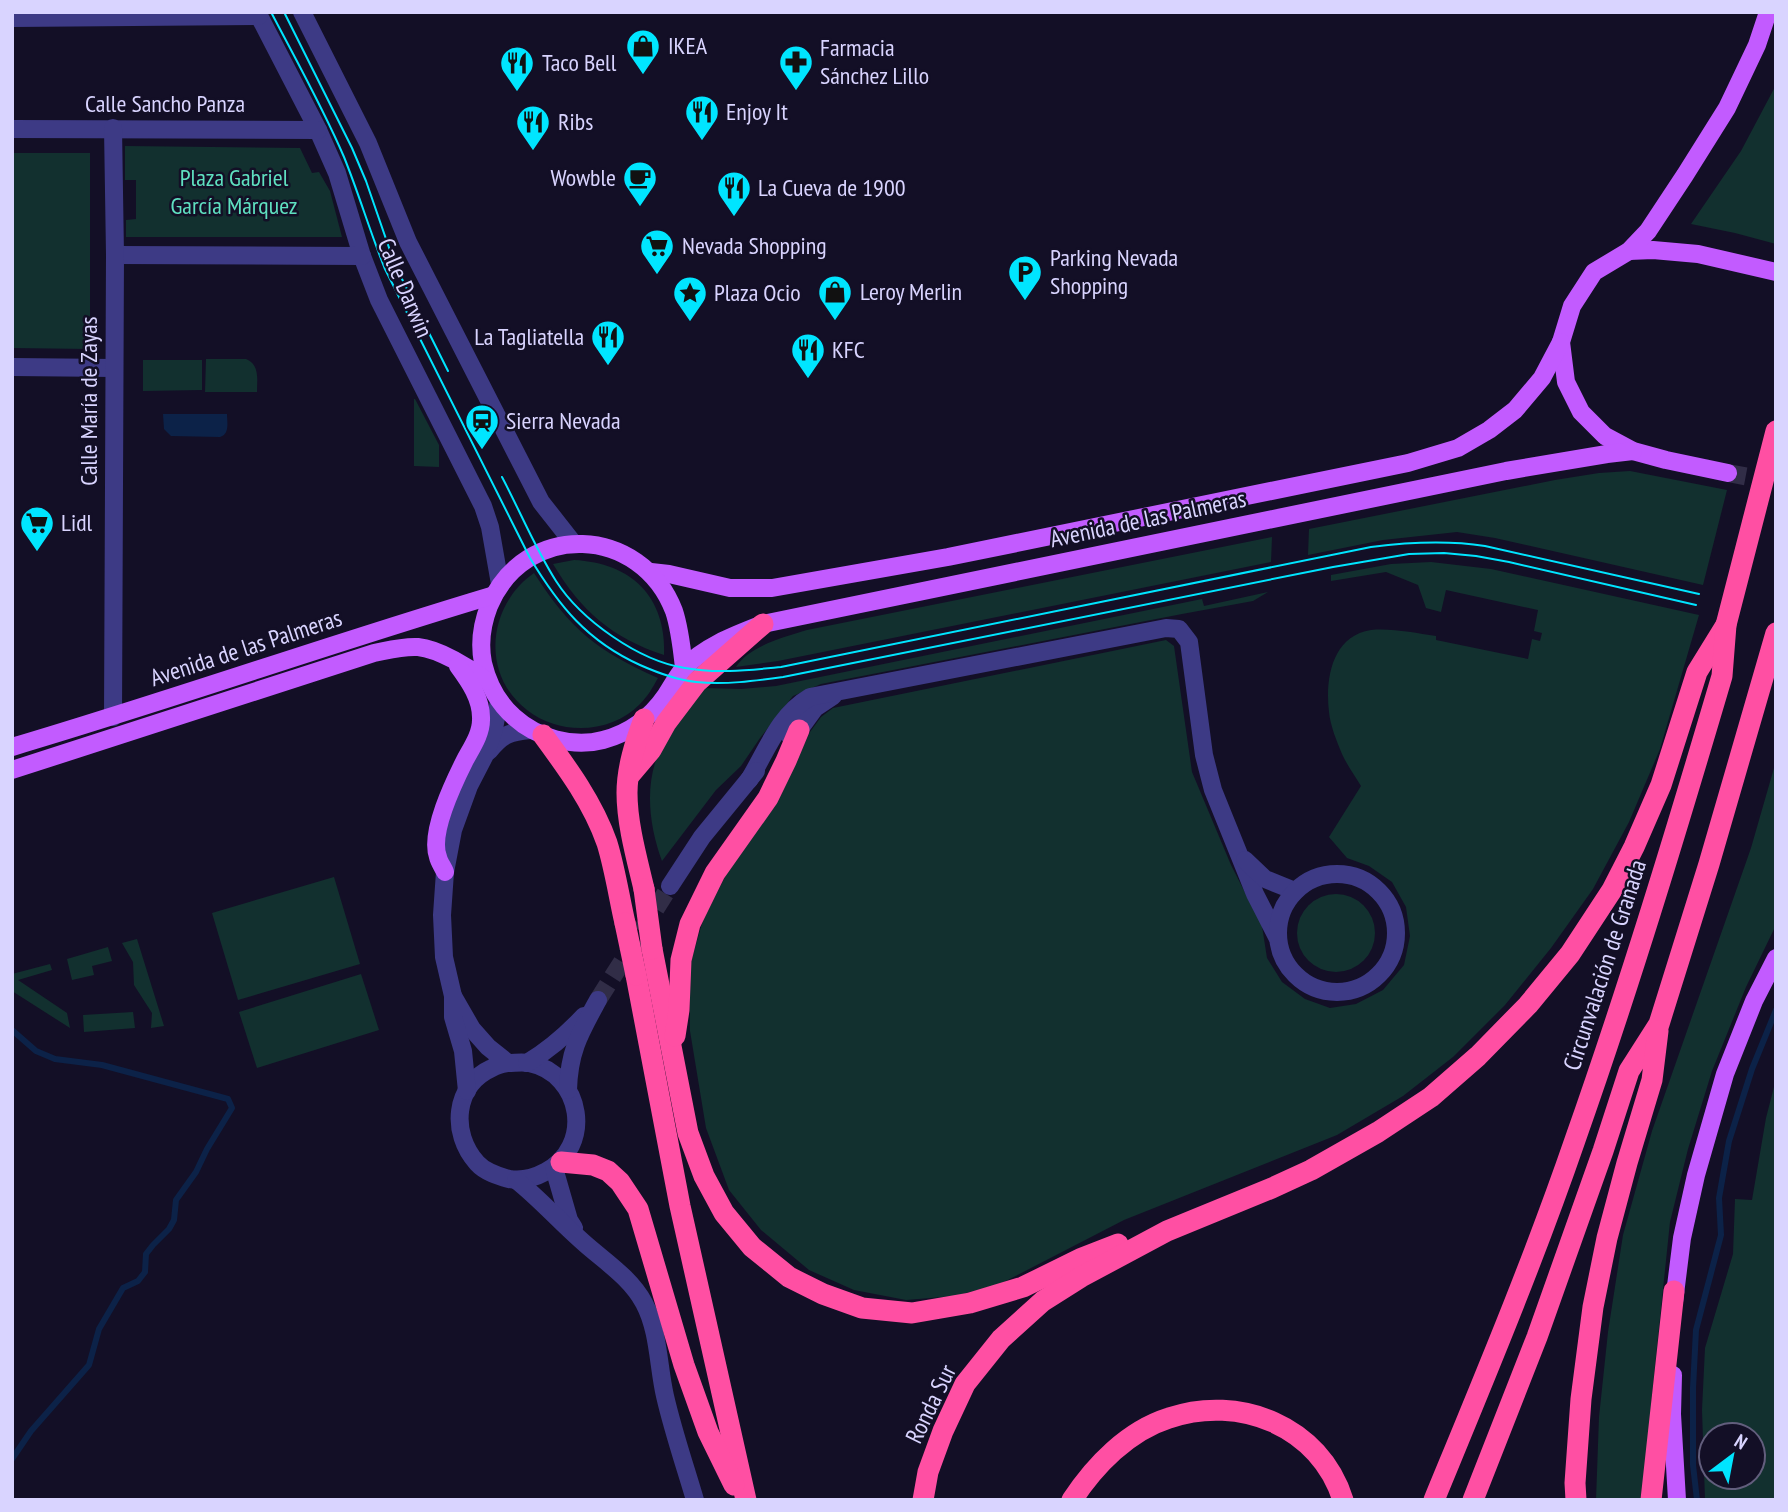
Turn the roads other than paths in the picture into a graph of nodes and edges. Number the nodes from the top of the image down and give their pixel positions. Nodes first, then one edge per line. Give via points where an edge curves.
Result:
1 (302, 12) edge
2 (1768, 12) edge
3 (258, 14) edge
4 (12, 18) edge
5 (113, 128) junction
6 (12, 129) edge
7 (318, 130) junction
8 (1629, 251) junction
9 (115, 255) junction
10 (362, 256) junction
11 (1776, 272) edge
12 (1561, 342) junction
13 (12, 367) edge
14 (114, 368) junction
15 (1776, 431) edge
16 (1633, 451) junction
17 (1728, 473) tunnel mouth
18 (574, 544) junction
19 (651, 572) junction
20 (497, 590) junction
21 (763, 624) junction
22 (1726, 625) junction
23 (1776, 633) edge
24 (454, 660) junction
25 (684, 668) junction
26 (487, 681) junction
27 (842, 691) junction
28 (499, 701) junction
29 (113, 717) junction
30 (644, 719) junction
31 (799, 730) junction
32 (536, 733) junction
33 (12, 747) edge
34 (486, 753) junction
35 (12, 770) edge
36 (629, 776) junction
37 (749, 780) junction
38 (1240, 855) junction
39 (445, 872) junction
40 (670, 886) tunnel mouth
41 (1295, 891) junction
42 (1277, 937) junction
43 (1776, 958) edge
44 (453, 996) junction
45 (1659, 1024) junction
46 (672, 1052) junction
47 (508, 1063) junction
48 (527, 1063) junction
49 (568, 1090) junction
50 (467, 1091) junction
51 (557, 1165) junction
52 (516, 1180) junction
53 (1167, 1231) junction
54 (583, 1243) junction
55 (1674, 1291) junction
56 (695, 1500) edge
57 (745, 1500) edge
58 (923, 1500) edge
59 (1072, 1500) edge
60 (1343, 1500) edge
61 (1434, 1500) edge
62 (1473, 1500) edge
63 (1576, 1500) edge
64 (1651, 1500) edge
65 (1677, 1500) edge

1 - 18 street, Calle Darwin via 368,143 408,242 442,310 541,502
2 - 8 main road via 1727,108 1648,231
3 - 4 street
3 - 7 street, Calle Darwin
5 - 6 street, Calle Sancho Panza
5 - 7 street, Calle Sancho Panza
5 - 9 street, Calle María de Zayas
7 - 10 street, Calle Darwin via 337,173
8 - 11 main road via 1698,254
8 - 12 main road via 1594,272 1572,306
9 - 10 street
9 - 14 street, Calle María de Zayas
10 - 20 street, Calle Darwin via 379,300 483,506
12 - 16 main road via 1566,382 1581,412 1605,436
12 - 19 main road, Avenida de las Palmeras via 1542,378 1515,410 1458,449 1408,463 948,557 772,588 730,588
13 - 14 street
14 - 29 street, Calle María de Zayas
15 - 22 highway, Circunvalación de Granada
16 - 17 main road
16 - 21 main road, Avenida de las Palmeras via 1506,471
18 - 19 main road via 618,551
18 - 20 main road via 530,558
19 - 25 main road via 674,612
20 - 26 main road via 483,622 481,651
20 - 29 main road, Avenida de las Palmeras
21 - 25 main road, Avenida de las Palmeras via 710,647
21 - 36 highway via 697,682
22 - 53 highway via 1697,672 1661,785 1612,891 1570,954 1528,1005 1431,1097 1378,1132 1311,1170
22 - 61 highway, Circunvalación de Granada via 1722,677 1631,976 1570,1155
23 - 45 highway
24 - 26 main road, Avenida de las Palmeras
24 - 35 main road, Avenida de las Palmeras via 421,647 374,653
24 - 39 main road via 475,694 481,720 437,835 437,855
25 - 30 main road
26 - 28 main road
27 - 31 street via 815,708
27 - 37 street via 810,697 797,705 778,727
27 - 38 street via 1179,629 1189,642 1213,790
28 - 32 main road
28 - 34 street
29 - 33 main road, Avenida de las Palmeras
30 - 32 main road via 601,741 575,743
30 - 36 highway
31 - 37 street via 786,737
31 - 46 highway via 768,798 715,873 690,924 681,960
32 - 34 street via 509,732
32 - 57 highway, bridge via 566,766 591,806 607,845
34 - 39 street via 453,830
36 - 46 highway, bridge via 632,831
37 - 40 street via 702,837
38 - 41 street via 1265,879
38 - 42 street
39 - 44 street via 444,957
41 - 42 street via 1284,905
41 - 42 street via 1322,875 1336,874 1373,886 1387,900 1395,918 1397,938 1392,957 1366,986 1327,992 1308,986 1293,973 1282,957
43 - 55 main road via 1725,1074 1696,1175
44 - 47 street via 472,1029
44 - 50 street
45 - 62 highway via 1629,1071 1537,1337
45 - 63 highway via 1652,1080 1593,1307 1581,1399
46 - 53 highway via 688,1133 724,1213 752,1247 789,1277 823,1294 862,1308 912,1313 970,1304 1023,1287 1132,1239
47 - 48 street
47 - 50 street via 491,1068
48 - 49 street via 550,1072
48 - 49 street via 559,1041 598,1000 573,1051
49 - 51 street via 577,1127 572,1146
50 - 52 street via 459,1130 466,1149 496,1176
51 - 52 street via 536,1178
51 - 54 street via 569,1220
51 - 57 highway via 593,1165 608,1171 638,1209 708,1432
52 - 54 street
53 - 58 highway, Ronda Sur via 1043,1301 1001,1339 965,1384 943,1430
54 - 56 street via 629,1283 644,1303
55 - 64 highway
55 - 65 main road via 1672,1413
59 - 60 highway via 1115,1449 1143,1430 1168,1418 1223,1409 1282,1425 1301,1438 1324,1463

